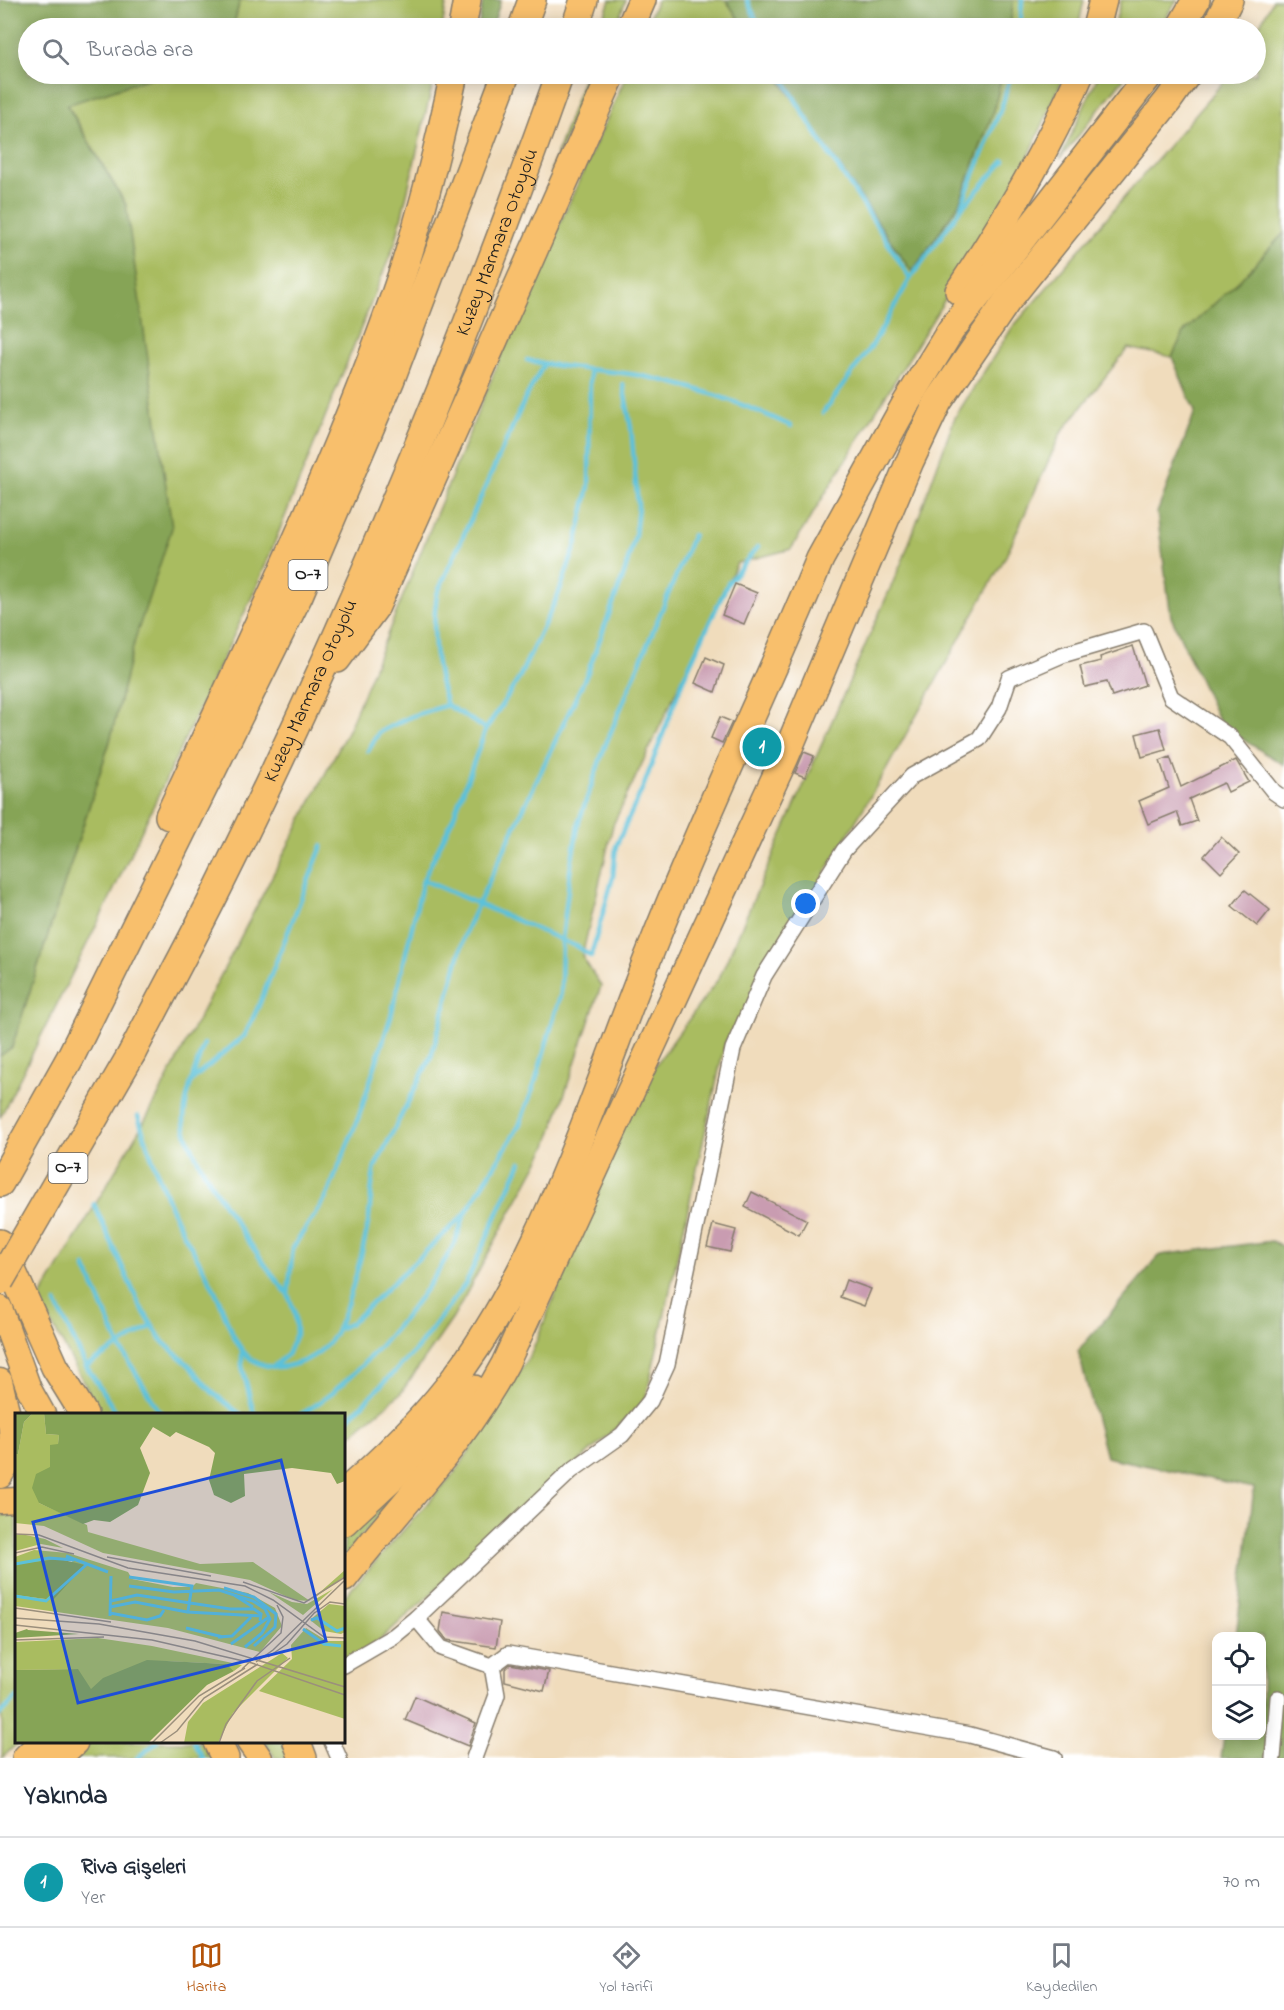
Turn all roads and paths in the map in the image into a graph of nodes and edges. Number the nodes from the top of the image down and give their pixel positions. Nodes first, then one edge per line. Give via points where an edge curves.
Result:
1 (467, 0) edge
2 (532, 0) edge
3 (584, 0) edge
4 (642, 0) edge
5 (1103, 0) edge
6 (1196, 0) edge
7 (1229, 0) edge
8 (464, 18) edge
9 (526, 18) edge
10 (578, 18) edge
11 (634, 18) edge
12 (1098, 18) edge
13 (1186, 18) edge
14 (1220, 18) edge
15 (452, 84) edge
16 (502, 84) edge
17 (556, 84) edge
18 (608, 84) edge
19 (1076, 84) edge
20 (1142, 84) edge
21 (1179, 84) edge
22 (889, 437) junction
23 (307, 698) junction
24 (1284, 799) edge
25 (70, 1058) junction
26 (0, 1183) edge
27 (588, 1183) junction
28 (0, 1243) edge
29 (0, 1281) edge
30 (0, 1308) edge
31 (483, 1333) junction
32 (0, 1381) edge
33 (42, 1413) edge
34 (83, 1413) edge
35 (14, 1433) edge
36 (345, 1471) edge
37 (0, 1476) edge
38 (345, 1492) edge
39 (15, 1500) edge
40 (0, 1501) edge
41 (345, 1521) edge
42 (345, 1577) edge
43 (416, 1618) junction
44 (345, 1664) edge
45 (492, 1666) junction
46 (1284, 1705) edge
47 (41, 1743) edge
48 (73, 1743) edge
49 (218, 1743) edge
50 (219, 1743) edge
51 (250, 1743) edge
52 (297, 1743) edge
53 (333, 1743) edge
54 (26, 1758) edge
55 (57, 1758) edge
56 (225, 1758) edge
57 (231, 1758) edge
58 (260, 1758) edge
59 (303, 1758) edge
60 (339, 1758) edge
61 (474, 1758) edge
62 (1054, 1758) edge
63 (1274, 1758) edge

1 - 8 highway
2 - 9 highway
3 - 10 highway
4 - 11 highway
5 - 12 highway
6 - 13 highway
7 - 14 highway
15 - 25 highway via 426,191 375,348 278,581 138,884
16 - 25 highway, O-7 via 391,379 312,564
17 - 23 highway, Kuzey Marmara Otoyolu / O-7 via 435,404
18 - 23 highway via 376,606
19 - 22 highway via 1028,178 907,380
20 - 22 highway via 957,321
21 - 27 highway via 1007,301 938,402 785,757
22 - 31 highway via 820,559 654,941 560,1182 525,1259
23 - 29 highway, Kuzey Marmara Otoyolu / O-7, bridge via 220,885 132,1053
24 - 43 street via 1230,737 1171,697 1144,631 1062,655 1009,678 999,708 979,739 912,776 844,850 764,976 733,1049 667,1364 650,1401 622,1435 571,1471
25 - 26 highway, O-7
27 - 41 highway via 532,1299 480,1382 432,1440
27 - 42 highway via 491,1391 444,1458
28 - 34 highway via 55,1367
30 - 33 main road via 29,1389
31 - 36 highway via 409,1417
31 - 38 highway via 424,1416
32 - 35 main road
35 - 37 main road via 12,1457
39 - 40 main road
43 - 44 street via 394,1636
43 - 45 street via 441,1648
45 - 61 street via 497,1695
45 - 62 street via 508,1653 970,1735
46 - 63 street via 1278,1698
47 - 54 highway
48 - 55 highway
49 - 56 highway
50 - 57 main road
51 - 58 main road
52 - 59 highway
53 - 60 street

